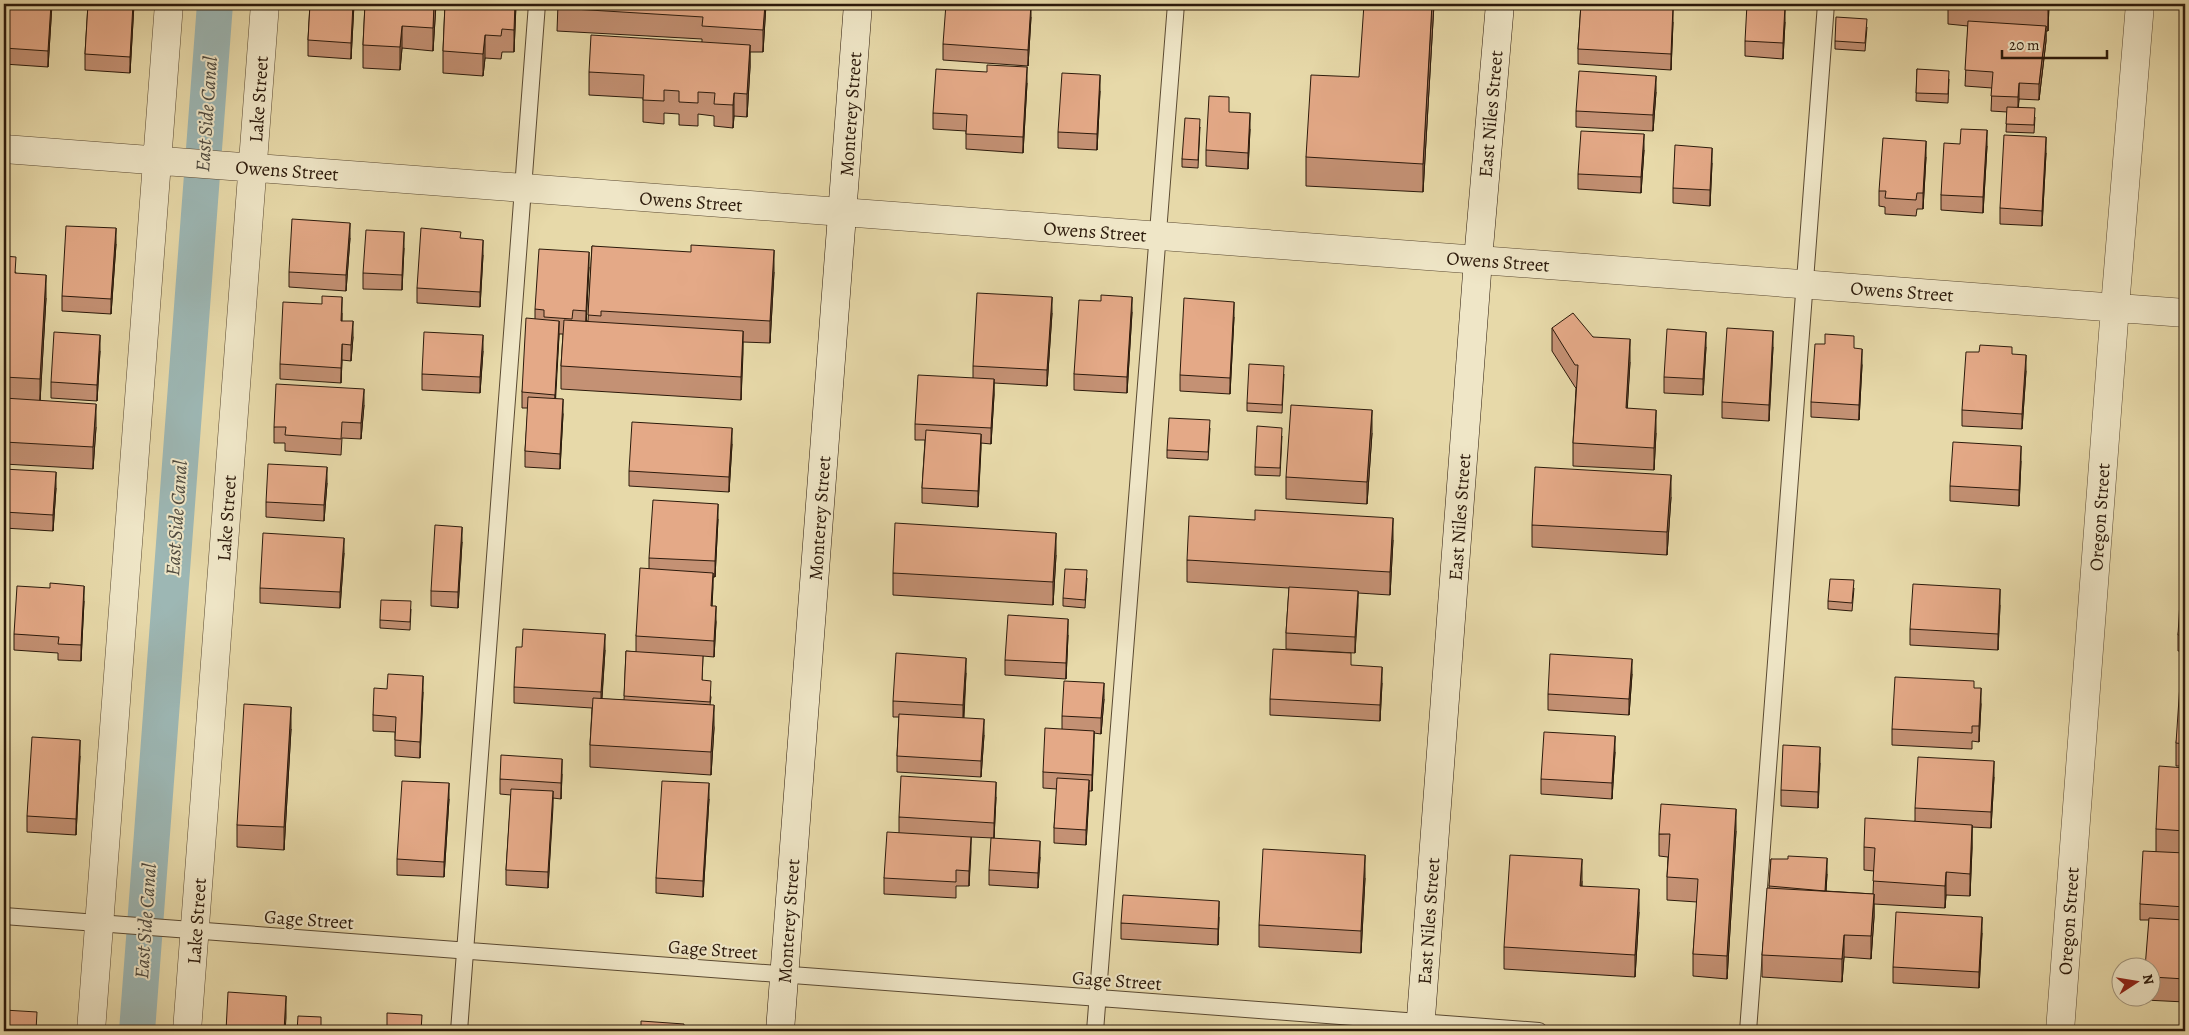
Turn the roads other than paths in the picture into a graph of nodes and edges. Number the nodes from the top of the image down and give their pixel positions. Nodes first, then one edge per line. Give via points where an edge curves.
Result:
1 (169, 4) edge
2 (265, 4) edge
3 (537, 4) edge
4 (858, 4) edge
5 (1176, 4) edge
6 (1500, 4) edge
7 (1826, 4) edge
8 (2140, 4) edge
9 (4, 149) edge
10 (157, 161) junction
11 (253, 168) junction
12 (523, 188) junction
13 (843, 212) junction
14 (1156, 236) junction
15 (1478, 260) junction
16 (1804, 284) junction
17 (2115, 307) junction
18 (2185, 312) edge
19 (4, 916) edge
20 (100, 923) junction
21 (195, 930) junction
22 (465, 950) junction
23 (784, 974) junction
24 (1097, 998) junction
25 (1420, 1027) edge
26 (92, 1031) edge
27 (187, 1031) edge
28 (459, 1031) edge
29 (780, 1031) edge
30 (1095, 1031) edge
31 (1539, 1031) edge
32 (1748, 1031) edge
33 (2060, 1031) edge

1 - 10 street
2 - 11 street, Lake Street
3 - 12 lane
4 - 13 street, Monterey Street
5 - 14 lane
6 - 15 street, East Niles Street
7 - 16 lane
8 - 17 street, Oregon Street
9 - 10 street, Owens Street
10 - 11 street, Owens Street
10 - 20 street
11 - 12 street, Owens Street
11 - 21 street, Lake Street
12 - 13 street, Owens Street
12 - 22 lane
13 - 14 street, Owens Street
13 - 23 street, Monterey Street
14 - 15 street, Owens Street
14 - 24 lane
15 - 16 street, Owens Street
15 - 25 street, East Niles Street
16 - 17 street, Owens Street
16 - 32 lane
17 - 18 street, Owens Street
17 - 33 street, Oregon Street
19 - 20 lane, Gage Street
20 - 21 lane, Gage Street
20 - 26 street
21 - 22 lane, Gage Street
21 - 27 street, Lake Street
22 - 23 lane, Gage Street
22 - 28 lane
23 - 24 lane, Gage Street
23 - 29 street, Monterey Street
24 - 25 lane, Gage Street
24 - 30 lane
25 - 31 lane, Gage Street

